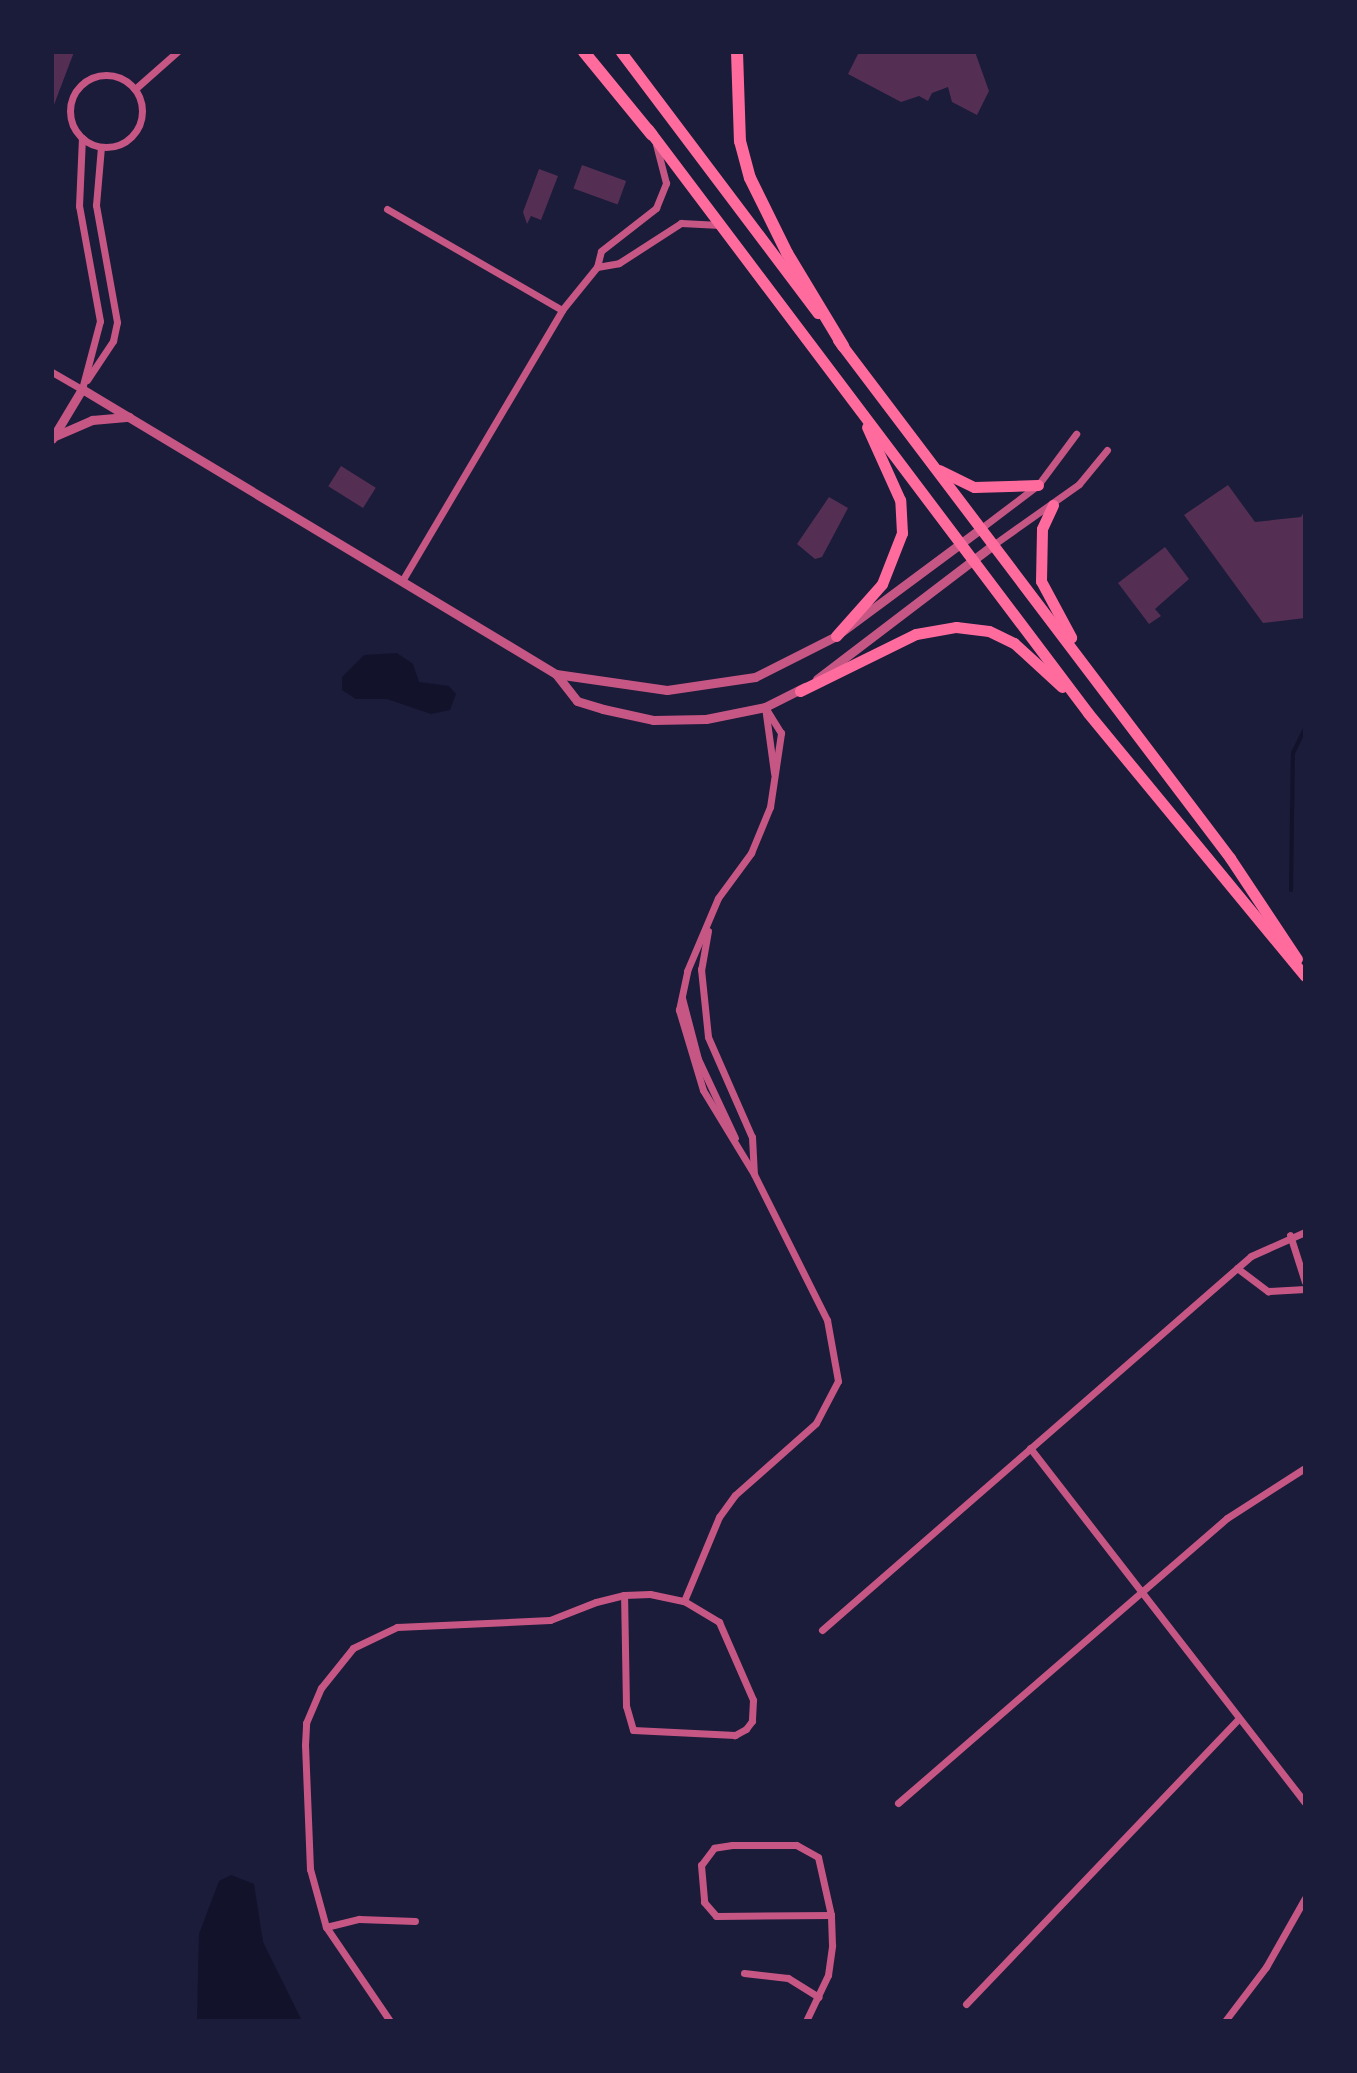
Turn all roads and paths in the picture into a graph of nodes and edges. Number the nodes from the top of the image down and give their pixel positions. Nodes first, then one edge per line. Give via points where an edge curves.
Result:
1 (177, 52) edge
2 (587, 52) edge
3 (621, 52) edge
4 (737, 52) edge
5 (135, 89) junction
6 (652, 135) junction
7 (82, 138) junction
8 (101, 147) junction
9 (387, 209) dead end
10 (720, 225) junction
11 (105, 263) junction
12 (88, 267) junction
13 (597, 267) junction
14 (562, 310) junction
15 (843, 346) junction
16 (52, 372) edge
17 (82, 389) junction
18 (859, 408) junction
19 (129, 417) junction
20 (1076, 434) dead end
21 (52, 438) edge
22 (1107, 450) dead end
23 (936, 469) junction
24 (1038, 485) junction
25 (1053, 505) junction
26 (980, 529) junction
27 (961, 542) junction
28 (993, 545) junction
29 (974, 560) junction
30 (402, 581) junction
31 (836, 636) junction
32 (556, 674) junction
33 (800, 691) junction
34 (1109, 699) junction
35 (765, 707) junction
36 (1088, 713) junction
37 (775, 775) junction
38 (711, 916) junction
39 (1305, 970) edge
40 (1305, 976) edge
41 (708, 1037) junction
42 (688, 1043) junction
43 (754, 1174) junction
44 (1305, 1232) edge
45 (1290, 1235) junction
46 (1237, 1268) junction
47 (1305, 1282) edge
48 (1305, 1289) edge
49 (1030, 1448) junction
50 (1305, 1468) edge
51 (1141, 1589) junction
52 (624, 1595) junction
53 (684, 1601) junction
54 (822, 1630) dead end
55 (1238, 1719) junction
56 (1305, 1802) edge
57 (898, 1803) dead end
58 (1305, 1898) edge
59 (831, 1915) junction
60 (415, 1921) dead end
61 (326, 1927) junction
62 (744, 1973) dead end
63 (818, 1997) junction
64 (966, 2004) dead end
65 (390, 2021) edge
66 (806, 2021) edge
67 (1225, 2021) edge

1 - 5 street
2 - 6 highway
3 - 15 main road
4 - 15 highway via 740,141 750,178
5 - 7 street via 122,79 101,76 80,87 70,111
5 - 8 street via 142,109 139,127 127,141
6 - 10 main road
6 - 13 street via 665,169 663,196 656,208 601,251
7 - 8 street
7 - 12 street via 79,206
8 - 11 street via 96,205
9 - 14 street
10 - 13 street via 681,223 619,263
10 - 18 main road
11 - 12 street
11 - 17 street via 117,322 113,341
12 - 17 street via 100,321
13 - 14 street
14 - 30 street
15 - 23 main road
16 - 17 street
17 - 19 street
17 - 21 street
18 - 27 main road
18 - 31 main road via 895,484 902,533 882,584
19 - 21 street via 92,420
19 - 30 street
20 - 24 street
22 - 25 street
23 - 24 main road via 974,487
23 - 26 main road
24 - 26 street
25 - 28 street
25 - 34 main road via 1041,537 1041,581
26 - 27 street
26 - 28 main road
27 - 29 main road
27 - 31 street
28 - 29 street
28 - 34 main road
29 - 33 street
29 - 36 main road
30 - 32 street
31 - 32 street via 790,663 726,685 659,689
32 - 35 street via 577,701 630,717 706,719
33 - 35 street
33 - 36 main road via 916,634 972,627 1014,643
34 - 39 main road via 1230,858
35 - 37 street
35 - 37 street via 781,733
36 - 40 main road
37 - 38 street via 762,832
38 - 41 street via 701,969
38 - 42 street via 681,997
41 - 42 street
41 - 43 street via 752,1137
42 - 43 street via 703,1090
43 - 53 street via 827,1320 838,1381 816,1423 735,1495 719,1517
44 - 45 street
45 - 46 street
45 - 47 street
46 - 48 street via 1268,1291
46 - 49 street
49 - 51 street
49 - 54 street
50 - 51 street via 1252,1499
51 - 55 street
51 - 57 street
52 - 53 street
52 - 53 street via 626,1706 633,1730 735,1735 752,1721 753,1700 719,1622
52 - 61 street via 550,1620 397,1627 353,1648 333,1667 313,1704 305,1745 306,1840
55 - 56 street
55 - 64 street
58 - 67 street via 1266,1967
59 - 59 street via 818,1857 810,1850 796,1845 732,1845 714,1848 701,1865 704,1902 716,1916
59 - 63 street via 828,1975
60 - 61 street via 359,1919
61 - 65 street
62 - 63 street via 788,1978
63 - 66 street

